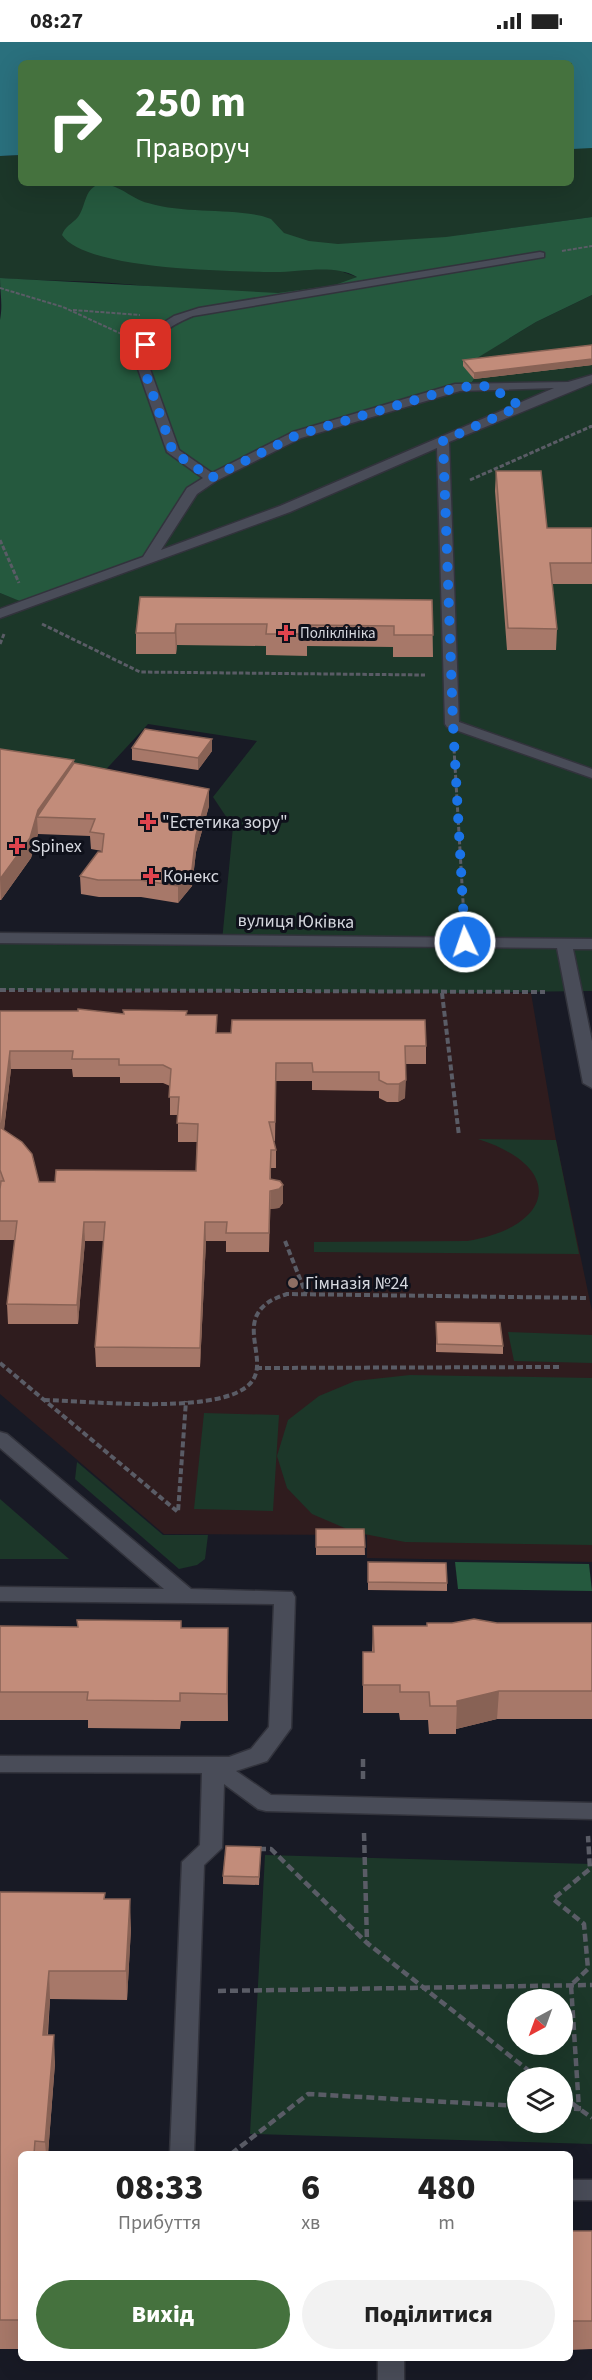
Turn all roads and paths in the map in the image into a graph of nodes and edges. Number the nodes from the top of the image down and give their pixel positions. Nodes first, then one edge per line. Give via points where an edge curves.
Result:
1 (592, 246) edge
2 (540, 255) joint
3 (0, 288) edge
4 (69, 310) junction
5 (176, 318) junction
6 (146, 345) junction
7 (592, 379) edge
8 (573, 384) junction
9 (489, 386) junction
10 (520, 406) junction
11 (592, 426) edge
12 (443, 441) junction
13 (211, 478) junction
14 (444, 492) junction
15 (0, 540) edge
16 (149, 558) junction
17 (27, 604) junction
18 (4, 611) edge
19 (453, 675) junction
20 (453, 724) junction
21 (592, 774) edge
22 (0, 938) edge
23 (465, 942) junction
24 (564, 943) junction
25 (592, 944) edge
26 (0, 990) edge
27 (572, 991) junction
28 (442, 993) junction
29 (592, 1083) edge
30 (459, 1136) dead end
31 (285, 1241) dead end
32 (306, 1294) junction
33 (589, 1298) dead end
34 (0, 1364) edge
35 (559, 1367) dead end
36 (256, 1368) junction
37 (44, 1400) junction
38 (186, 1401) junction
39 (0, 1438) edge
40 (0, 1594) edge
41 (186, 1596) junction
42 (363, 1759) dead end
43 (0, 1764) edge
44 (213, 1766) junction
45 (363, 1805) junction
46 (589, 1811) edge
47 (211, 1848) junction
48 (367, 1943) junction
49 (571, 1985) junction
50 (592, 1985) edge
51 (420, 1987) junction
52 (187, 1992) junction
53 (524, 2067) edge
54 (573, 2104) edge
55 (507, 2105) edge
56 (573, 2109) edge
57 (579, 2109) junction
58 (592, 2118) edge
59 (182, 2151) edge
60 (235, 2151) edge
61 (573, 2190) edge
62 (592, 2190) edge
63 (391, 2361) edge
64 (391, 2380) edge

1 - 2 path
2 - 5 street via 204,310
3 - 4 path
4 - 5 path
4 - 6 path
5 - 6 street
6 - 13 street via 141,355 144,369 173,452
7 - 8 street
8 - 9 street
8 - 10 street
9 - 10 street
9 - 13 street via 459,387 311,430
10 - 12 street
11 - 14 path
12 - 14 street
12 - 16 street via 285,509
13 - 16 street via 184,500
14 - 19 street
15 - 17 path
16 - 17 street
17 - 18 street
18 - 19 path via 140,672
19 - 20 street
20 - 21 street
20 - 23 path
22 - 23 street, вулиця Юківка
23 - 24 street, вулиця Юківка
24 - 25 street, вулиця Юківка
24 - 27 street
26 - 28 path
27 - 28 path
27 - 29 street
28 - 30 path
31 - 32 path
32 - 33 path
32 - 36 path via 287,1294 265,1303 255,1317
34 - 37 path
35 - 36 path
36 - 38 path via 253,1380 239,1392 218,1399
37 - 38 path
37 - 38 path via 178,1512
39 - 41 street
40 - 41 street
41 - 44 street via 285,1597 280,1728 259,1755
42 - 45 path
43 - 44 street
44 - 45 street via 266,1803
44 - 47 street
45 - 46 street
45 - 48 path
46 - 49 path via 590,1869 553,1899 584,1924 588,1969
47 - 48 path via 271,1849
47 - 52 street via 193,1862
48 - 51 path
49 - 50 path
49 - 51 path
49 - 57 path
51 - 52 path
51 - 53 path
52 - 59 street
54 - 57 path
55 - 60 path via 308,2094
56 - 57 path
57 - 58 path
61 - 62 street
63 - 64 street

